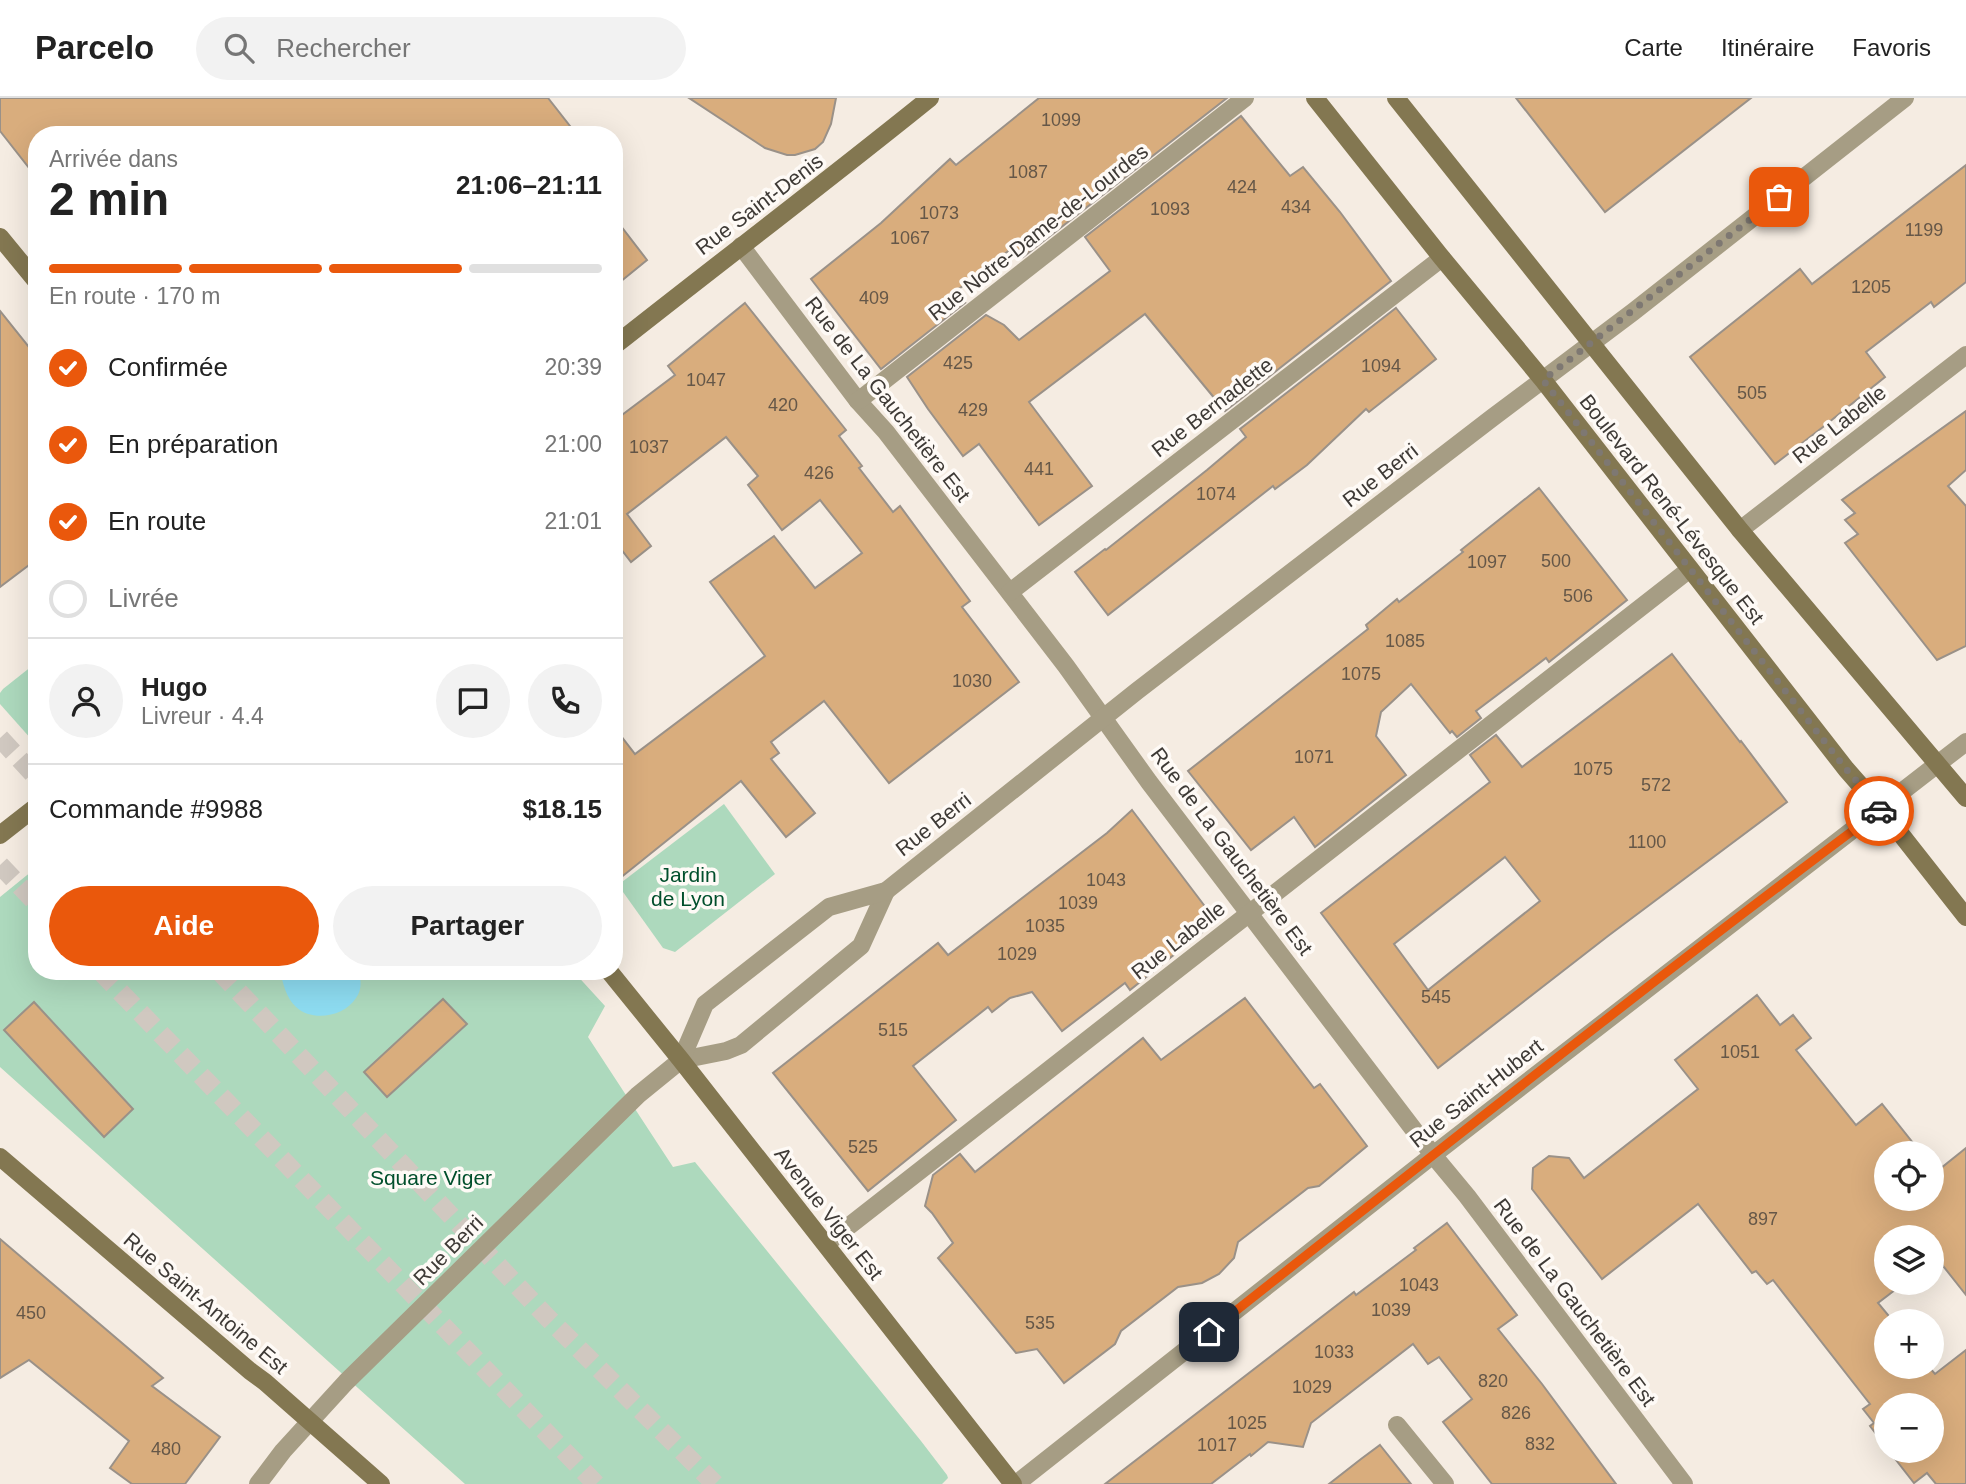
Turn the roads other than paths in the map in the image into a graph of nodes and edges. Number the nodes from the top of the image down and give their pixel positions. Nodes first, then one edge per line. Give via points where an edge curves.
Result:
1 (930, 98) edge
2 (1245, 98) edge
3 (1315, 98) edge
4 (1396, 98) edge
5 (1905, 98) edge
6 (0, 237) edge
7 (741, 246) junction
8 (1442, 258) junction
9 (28, 271) edge
10 (623, 339) edge
11 (1592, 343) junction
12 (1966, 355) edge
13 (1543, 380) junction
14 (858, 401) junction
15 (1740, 530) junction
16 (1690, 569) junction
17 (1010, 592) junction
18 (1104, 718) junction
19 (1966, 742) edge
20 (1938, 764) junction
21 (1966, 798) edge
22 (1881, 809) junction
23 (28, 813) edge
24 (0, 835) edge
25 (886, 891) junction
26 (1250, 913) junction
27 (1966, 917) edge
28 (616, 980) edge
29 (681, 1060) junction
30 (1433, 1155) junction
31 (0, 1157) edge
32 (826, 1244) junction
33 (310, 1421) junction
34 (1397, 1425) dead end
35 (258, 1484) edge
36 (381, 1484) edge
37 (1014, 1484) edge
38 (1445, 1484) edge
39 (1684, 1484) edge

1 - 7 main road, Rue Saint-Denis
2 - 14 street, Rue Notre-Dame-de-Lourdes
3 - 8 main road, Boulevard René-Lévesque Est
4 - 11 main road, Boulevard René-Lévesque Est
5 - 11 street, Rue Berri
6 - 9 main road
7 - 10 main road, Rue Saint-Denis
7 - 14 street, Rue de La Gauchetière Est
8 - 13 main road, Boulevard René-Lévesque Est
8 - 17 street, Rue Bernadette
11 - 13 street, Rue Berri
11 - 15 main road, Boulevard René-Lévesque Est
12 - 15 street, Rue Labelle
13 - 16 main road, Boulevard René-Lévesque Est
13 - 18 street, Rue Berri
14 - 17 street, Rue de La Gauchetière Est
15 - 20 main road, Boulevard René-Lévesque Est
16 - 22 main road, Boulevard René-Lévesque Est
16 - 26 street, Rue Labelle
17 - 18 street, Rue de La Gauchetière Est
18 - 25 street, Rue Berri
18 - 26 street, Rue de La Gauchetière Est
19 - 20 street, Rue Saint-Hubert
20 - 21 main road, Boulevard René-Lévesque Est
20 - 22 street, Rue Saint-Hubert
22 - 27 main road, Boulevard René-Lévesque Est
22 - 30 street, Rue Saint-Hubert
23 - 24 main road
25 - 29 street, Rue Berri via 830,907 705,1004
25 - 29 street, Rue Berri via 861,946 741,1045
26 - 30 street, Rue de La Gauchetière Est
26 - 32 street, Rue Labelle
28 - 29 main road, Avenue Viger Est
29 - 32 main road, Avenue Viger Est
29 - 33 street, Rue Berri via 638,1095
30 - 37 street, Rue Saint-Hubert
30 - 39 street, Rue de La Gauchetière Est
31 - 33 main road, Rue Saint-Antoine Est
32 - 37 main road, Avenue Viger Est
33 - 35 street, Rue Berri
33 - 36 main road, Rue Saint-Antoine Est
34 - 38 street

